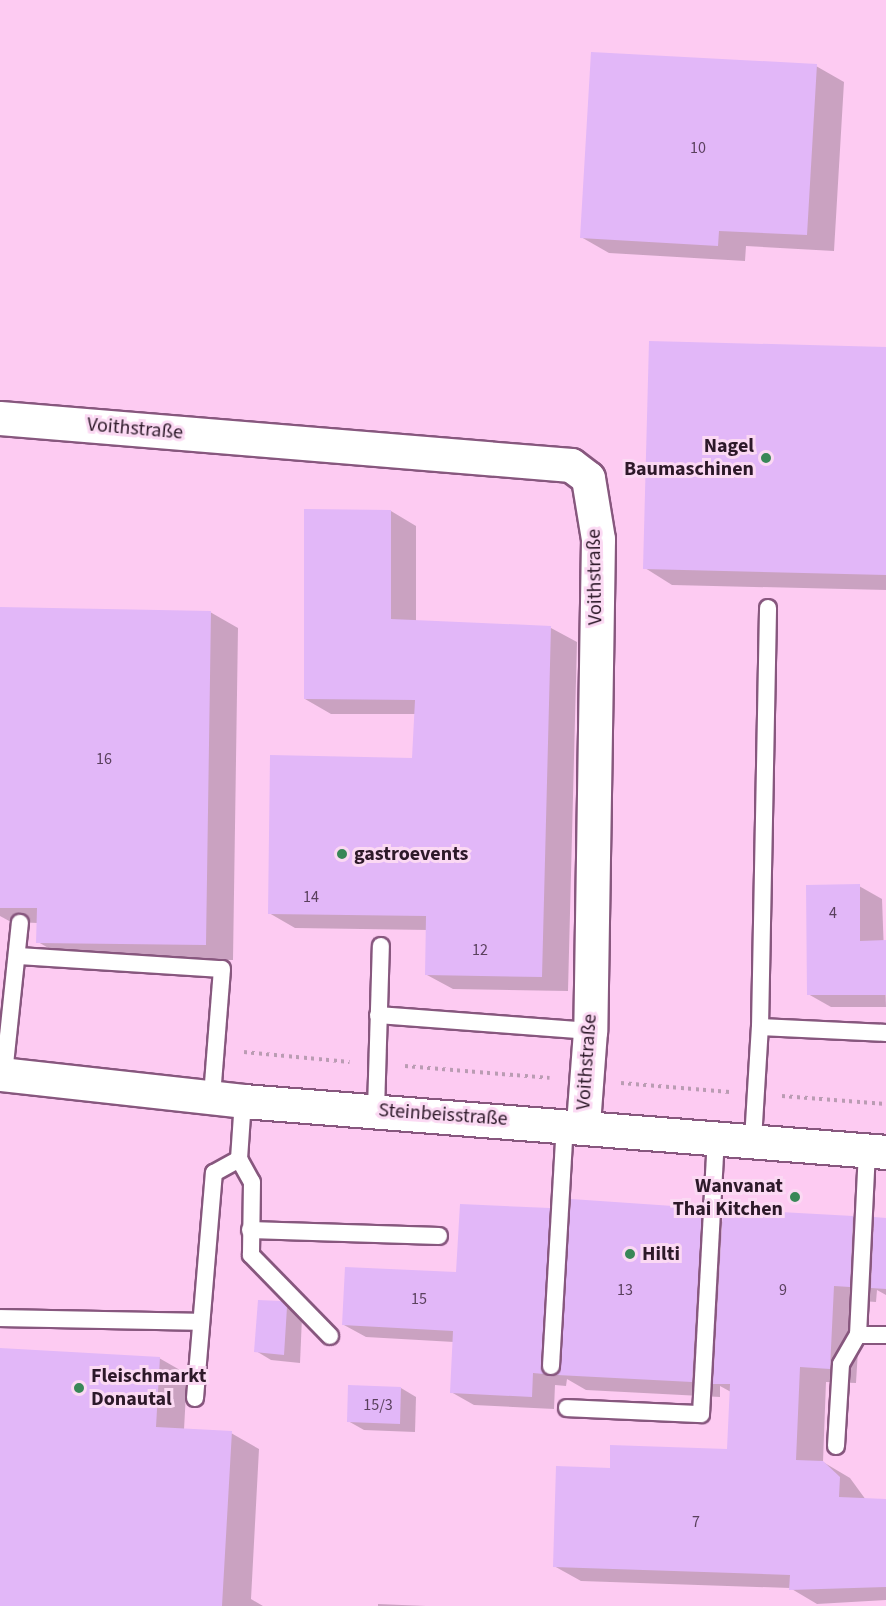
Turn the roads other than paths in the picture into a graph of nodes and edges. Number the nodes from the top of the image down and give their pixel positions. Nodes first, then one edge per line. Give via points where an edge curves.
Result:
1 (0, 418) edge
2 (768, 608) dead end
3 (20, 923) dead end
4 (381, 946) dead end
5 (19, 956) junction
6 (378, 1015) junction
7 (760, 1027) junction
8 (590, 1031) junction
9 (886, 1033) edge
10 (2, 1074) edge
11 (212, 1097) junction
12 (243, 1101) junction
13 (376, 1110) junction
14 (574, 1124) junction
15 (716, 1137) junction
16 (753, 1140) junction
17 (877, 1151) edge
18 (238, 1159) junction
19 (250, 1230) junction
20 (439, 1236) dead end
21 (0, 1318) edge
22 (201, 1322) junction
23 (858, 1335) junction
24 (886, 1335) edge
25 (330, 1336) dead end
26 (551, 1366) dead end
27 (195, 1398) dead end
28 (567, 1408) dead end
29 (836, 1446) dead end

1 - 8 street, Voithstraße via 571,465 588,478 598,539
2 - 7 lane
3 - 5 lane
4 - 6 lane
5 - 10 lane
5 - 11 lane via 222,969
6 - 8 lane
6 - 13 lane
7 - 9 lane
7 - 16 lane
8 - 14 street, Voithstraße
10 - 11 street, Steinbeisstraße
11 - 12 street, Steinbeisstraße
12 - 13 street, Steinbeisstraße
12 - 18 lane
13 - 14 street, Steinbeisstraße
14 - 15 street, Steinbeisstraße
14 - 26 lane
15 - 16 street, Steinbeisstraße
15 - 28 lane via 701,1414
16 - 17 street, Steinbeisstraße
17 - 23 lane
18 - 19 lane via 252,1182
18 - 22 lane via 214,1173
19 - 20 lane
19 - 25 lane via 251,1255
21 - 22 lane
22 - 27 lane
23 - 24 lane
23 - 29 lane via 841,1364

